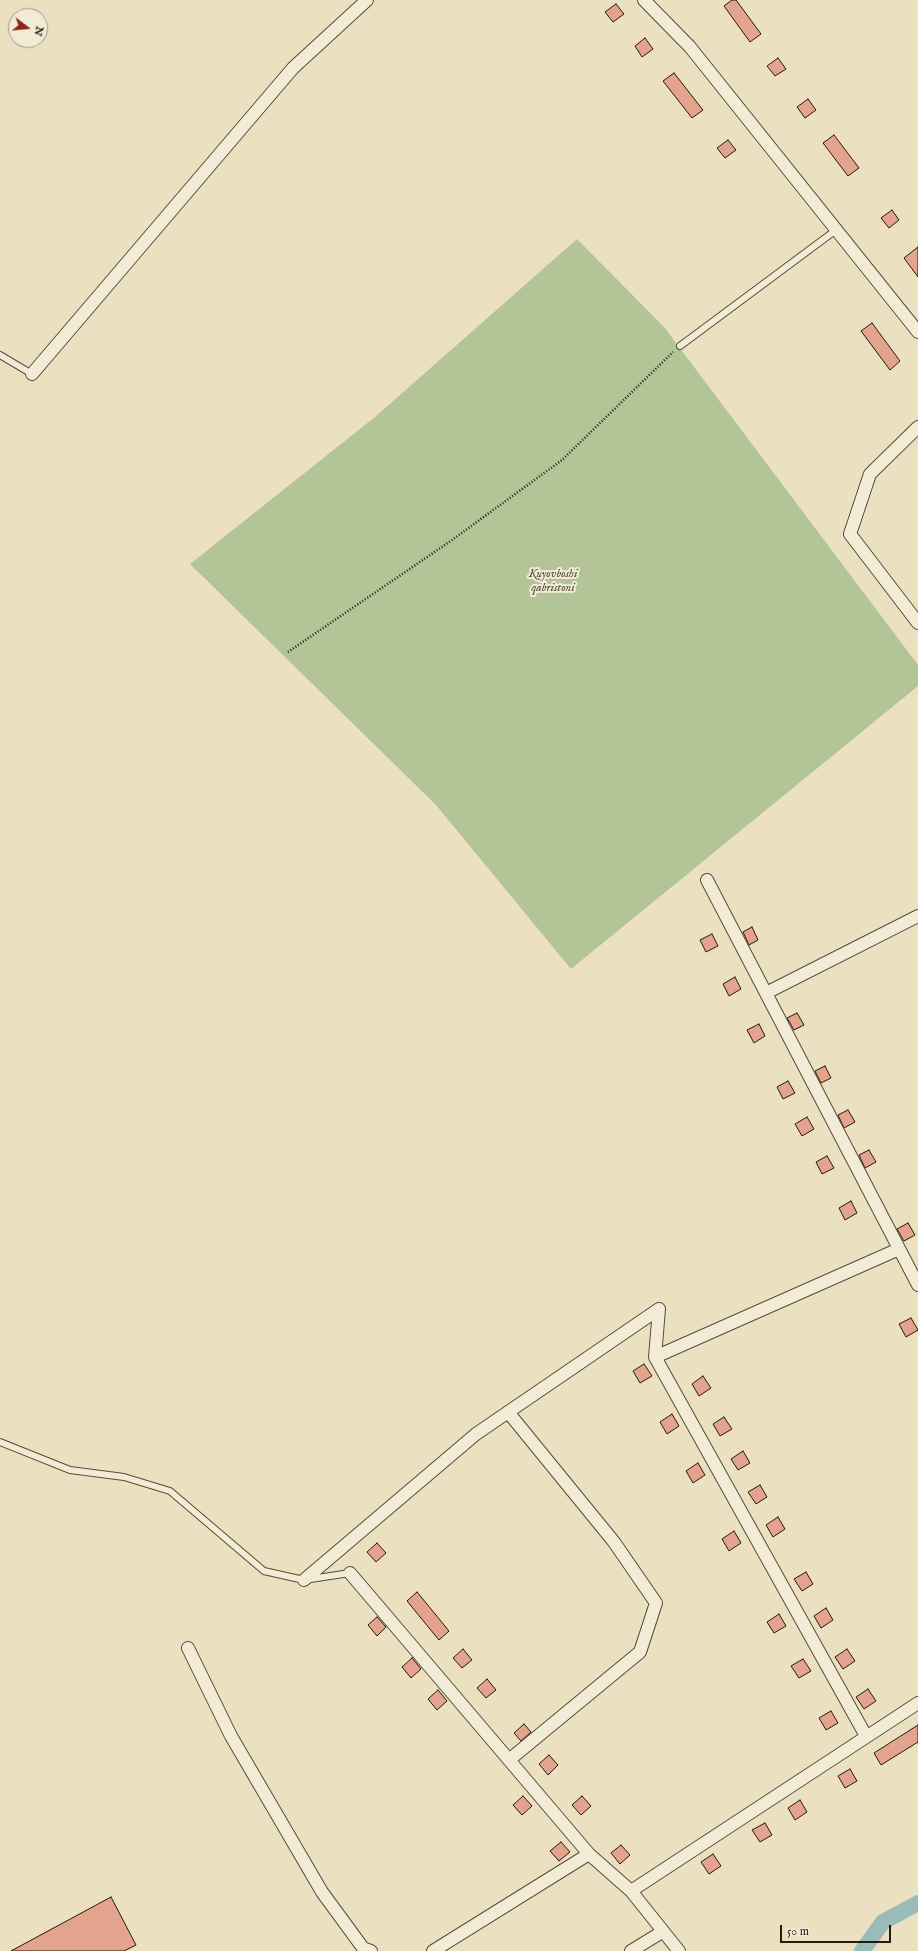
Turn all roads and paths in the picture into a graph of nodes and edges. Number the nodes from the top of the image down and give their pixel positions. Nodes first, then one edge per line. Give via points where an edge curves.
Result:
1 (367, 0) edge
2 (644, 0) edge
3 (836, 230) junction
4 (918, 332) edge
5 (680, 346) joint
6 (0, 355) edge
7 (32, 374) joint
8 (918, 427) edge
9 (918, 623) edge
10 (288, 652) dead end
11 (707, 880) dead end
12 (918, 916) edge
13 (766, 994) junction
14 (899, 1248) junction
15 (918, 1286) edge
16 (655, 1357) junction
17 (508, 1412) junction
18 (0, 1442) edge
19 (350, 1574) joint
20 (304, 1580) junction
21 (188, 1648) dead end
22 (918, 1703) edge
23 (866, 1736) junction
24 (509, 1760) junction
25 (590, 1854) junction
26 (631, 1891) junction
27 (662, 1932) junction
28 (372, 1951) edge
29 (433, 1951) edge
30 (632, 1951) edge
31 (679, 1951) edge

1 - 7 street via 292,68
2 - 3 street via 690,47
3 - 4 street
3 - 5 lane
5 - 10 path via 562,460 452,540
6 - 7 lane
8 - 9 street via 870,474 850,534
11 - 13 street
12 - 13 street
13 - 14 street
14 - 15 street
14 - 16 street
16 - 17 street via 659,1309
16 - 23 street
17 - 20 street via 476,1434
17 - 24 street via 614,1542 656,1602 640,1652
18 - 20 lane via 70,1470 124,1477 170,1491 264,1571
19 - 20 lane
19 - 24 street
21 - 28 street via 231,1736 322,1892 363,1948
22 - 23 street
23 - 26 street
24 - 25 street
25 - 26 street
25 - 29 street
26 - 27 street
27 - 30 street
27 - 31 street

